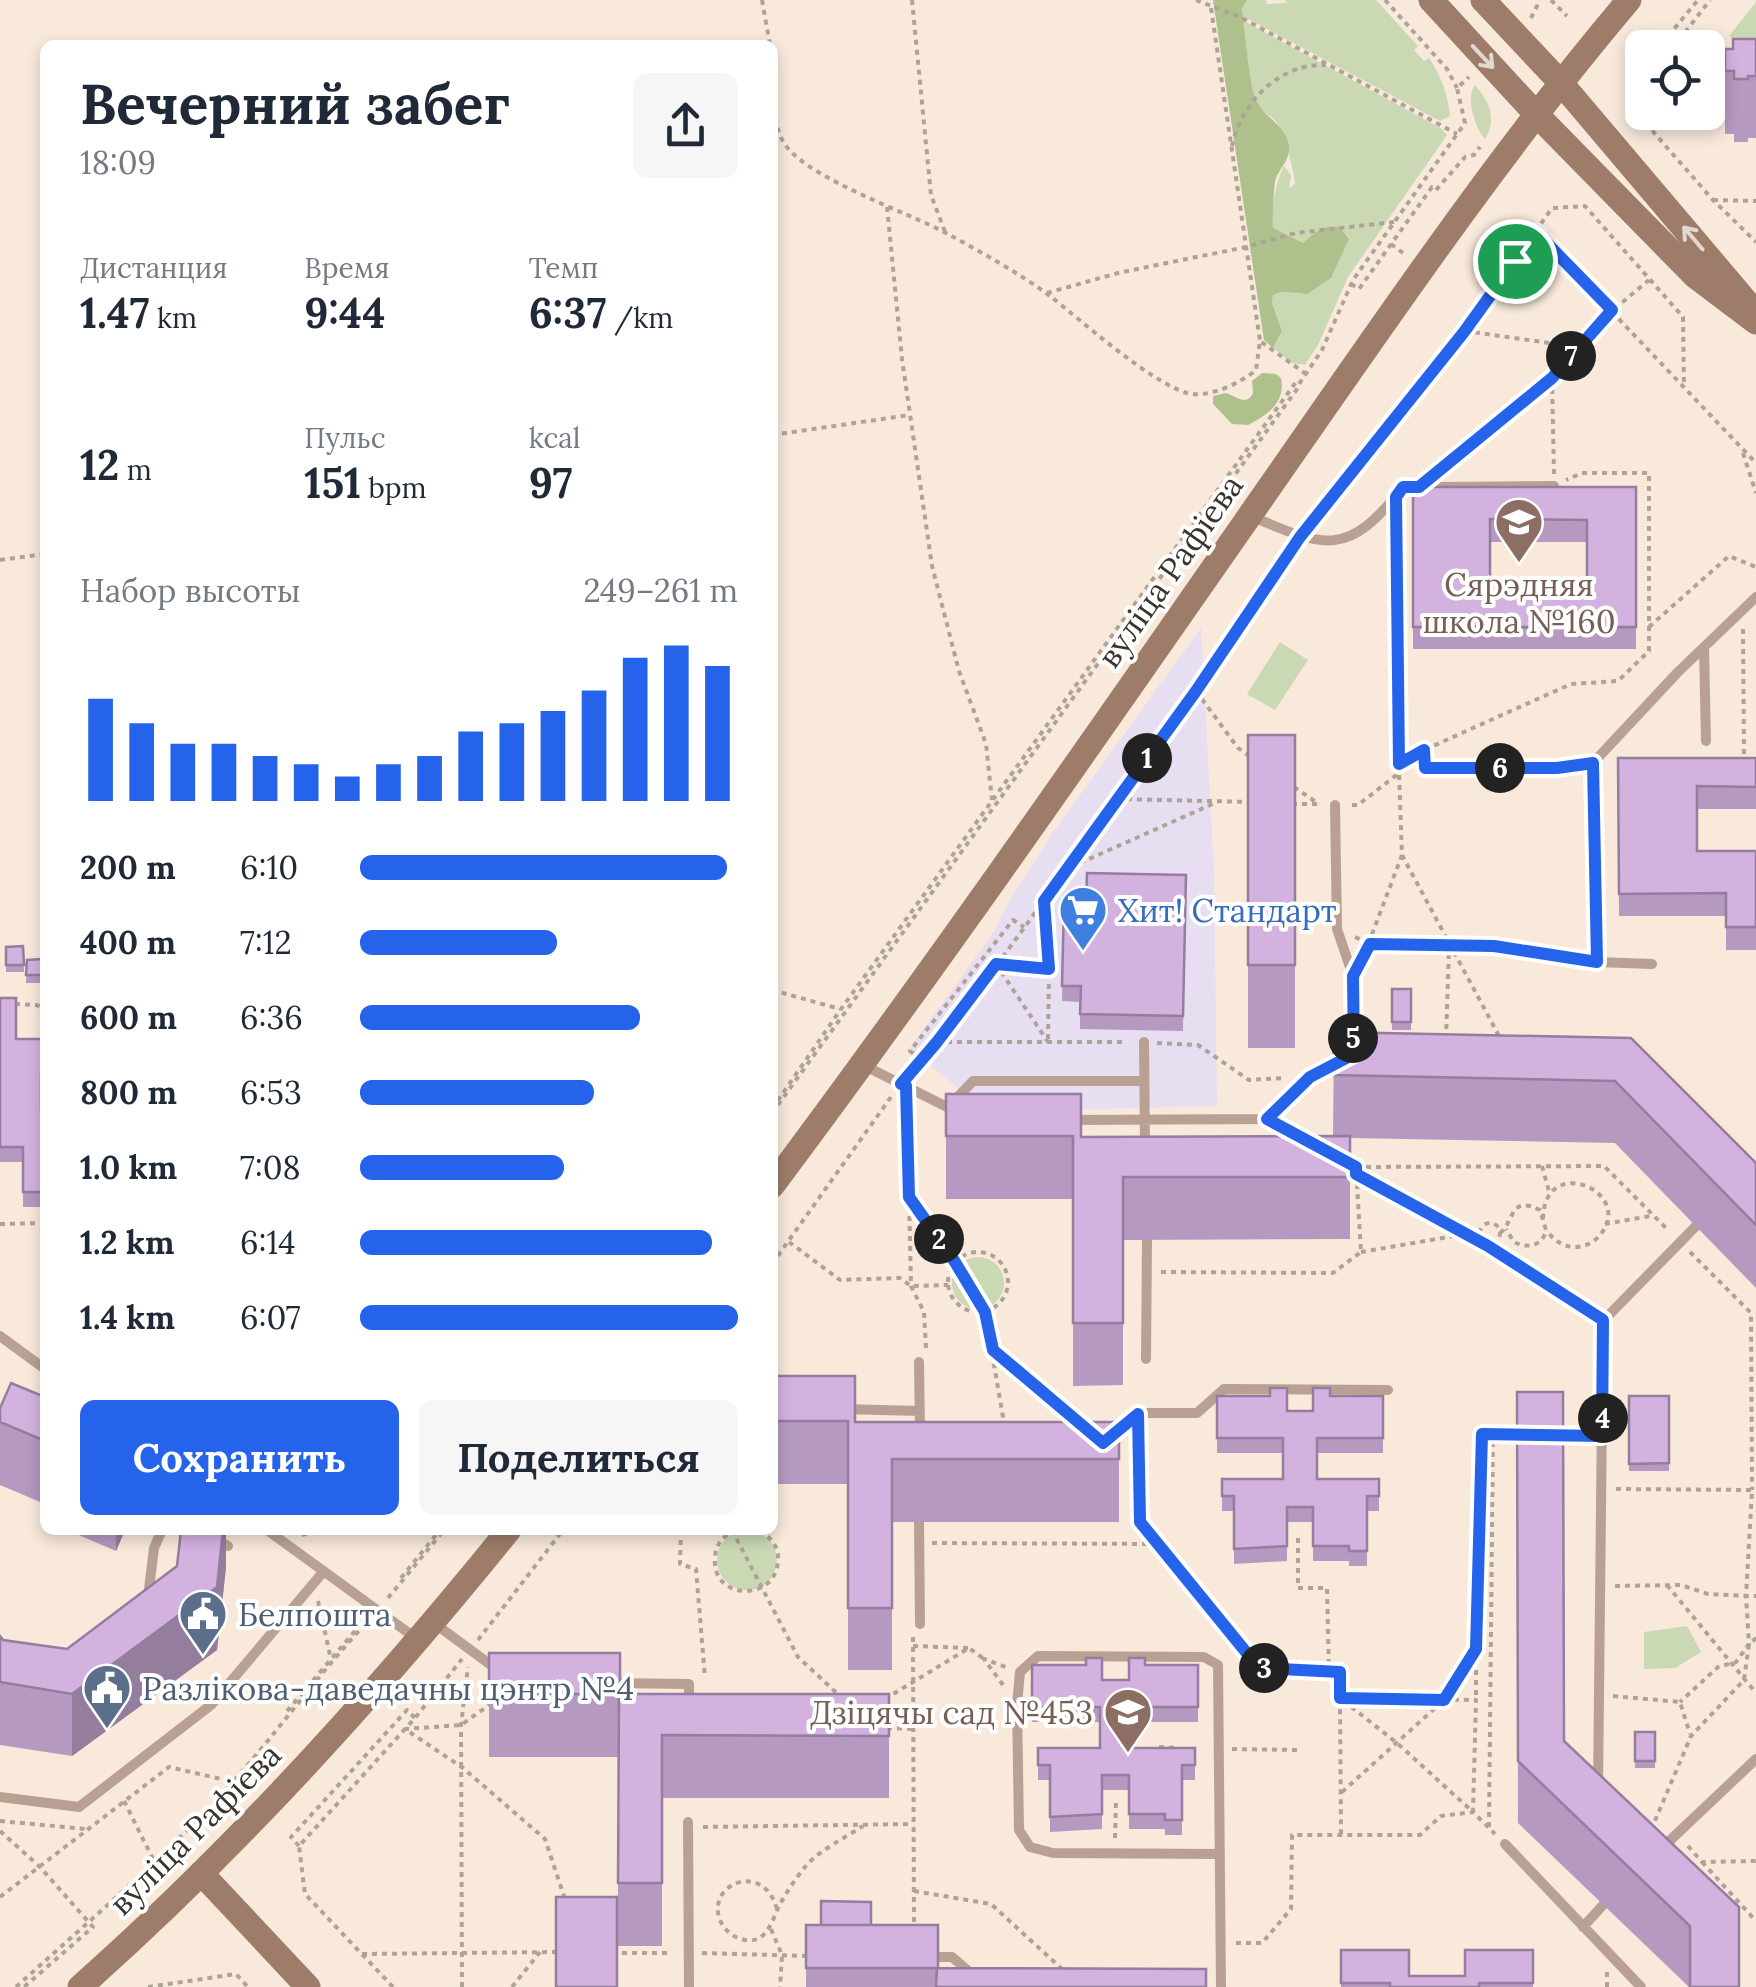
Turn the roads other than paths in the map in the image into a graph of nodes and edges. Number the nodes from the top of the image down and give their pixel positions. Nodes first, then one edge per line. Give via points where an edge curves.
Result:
1 (1431, 0) edge
2 (1483, 0) edge
3 (1629, 0) edge
4 (1561, 83) junction
5 (1536, 114) junction
6 (1756, 313) edge
7 (1756, 322) edge
8 (1554, 486) edge
9 (1250, 515) junction
10 (1756, 597) edge
11 (1704, 647) junction
12 (1706, 741) dead end
13 (1334, 805) road end
14 (1652, 964) dead end
15 (1144, 1042) road end
16 (863, 1065) junction
17 (1144, 1081) junction
18 (948, 1108) junction
19 (972, 1120) edge
20 (1049, 1120) edge
21 (1145, 1120) junction
22 (1146, 1159) edge
23 (778, 1178) edge
24 (1696, 1226) dead end
25 (1147, 1240) dead end
26 (4, 1339) edge
27 (0, 1355) edge
28 (1146, 1359) dead end
29 (919, 1362) dead end
30 (40, 1365) edge
31 (1388, 1390) dead end
32 (828, 1409) edge
33 (920, 1411) junction
34 (930, 1440) edge
35 (1103, 1443) edge
36 (920, 1522) dead end
37 (160, 1535) edge
38 (209, 1535) edge
39 (275, 1535) edge
40 (505, 1535) edge
41 (228, 1546) dead end
42 (324, 1572) junction
43 (147, 1604) edge
44 (920, 1624) road end
45 (426, 1631) junction
46 (514, 1682) edge
47 (591, 1682) edge
48 (688, 1712) edge
49 (1756, 1759) edge
50 (0, 1797) edge
51 (1610, 1802) edge
52 (688, 1824) road end
53 (1648, 1838) edge
54 (1505, 1844) road end
55 (1660, 1850) junction
56 (1220, 1854) junction
57 (1648, 1861) edge
58 (201, 1873) junction
59 (1603, 1905) dead end
60 (1584, 1926) junction
61 (914, 1957) edge
62 (80, 1987) edge
63 (308, 1987) edge
64 (689, 1987) edge
65 (987, 1987) edge
66 (1221, 1987) edge
67 (1641, 1987) edge

1 -> 5 main road
2 - 4 main road
3 - 4 main road, вуліца Рафіева
4 - 5 main road, вуліца Рафіева
6 -> 4 main road
5 - 7 main road via 1694,276
5 - 9 main road, вуліца Рафіева
8 - 9 lane via 1403,487 1355,534 1336,542 1300,537
9 - 16 main road, вуліца Рафіева
10 - 11 lane
11 - 12 lane
11 - 14 lane via 1593,763 1597,962
13 - 21 lane via 1337,929 1353,976 1354,1054 1310,1077 1267,1119
15 - 17 lane
16 - 18 lane
16 - 23 main road, вуліца Рафіева
17 - 18 lane via 973,1081
17 - 21 lane
18 - 19 lane
20 - 21 lane
21 - 22 lane
24 - 51 lane via 1603,1320 1598,1790
25 - 28 lane
26 - 27 lane
26 - 30 lane
29 - 33 lane
31 - 35 lane via 1224,1389 1197,1413 1138,1414
32 - 33 lane
33 - 34 lane via 920,1439
36 - 44 lane
37 - 43 lane
38 - 41 lane
39 - 42 lane
40 - 45 main road, вуліца Рафіева
42 - 45 lane via 377,1610
42 - 50 lane via 211,1705 79,1807
45 - 46 lane via 470,1649
45 - 58 main road, вуліца Рафіева
47 - 48 lane via 689,1684
49 - 55 lane
52 - 64 lane
53 - 55 lane
54 - 60 lane
55 - 57 lane
56 - 56 lane via 1218,1665 1204,1657 1038,1656 1020,1672 1019,1830 1030,1847
56 - 66 lane
58 - 62 main road, вуліца Рафіева
58 - 63 main road
59 - 60 lane
60 - 67 lane
61 - 65 lane via 952,1957

